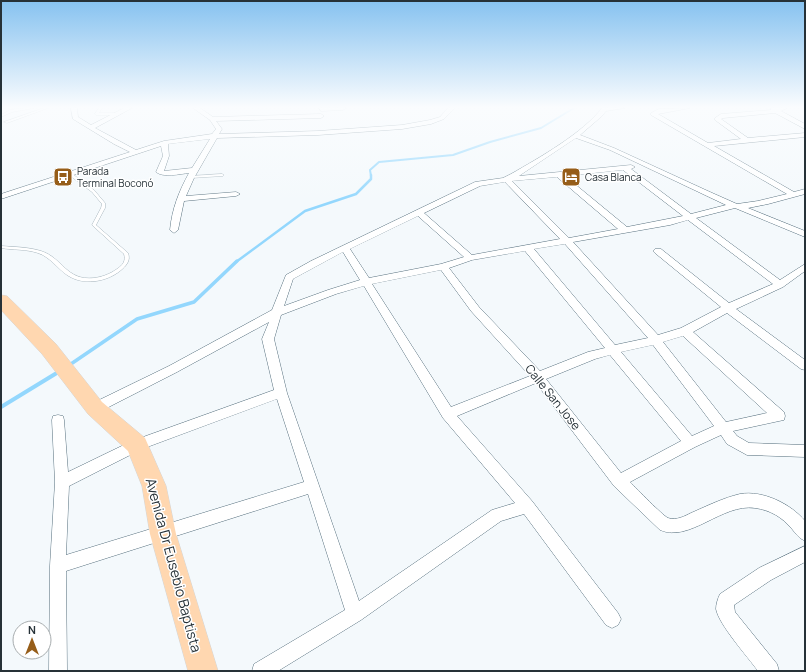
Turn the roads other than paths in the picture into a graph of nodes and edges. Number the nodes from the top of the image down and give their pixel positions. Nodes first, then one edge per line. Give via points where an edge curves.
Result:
1 (108, 139) edge
2 (190, 139) edge
3 (212, 139) edge
4 (570, 139) edge
5 (583, 139) edge
6 (697, 139) edge
7 (754, 139) edge
8 (747, 140) joint
9 (164, 143) junction
10 (707, 145) junction
11 (135, 152) junction
12 (646, 166) junction
13 (624, 167) junction
14 (193, 173) junction
15 (70, 174) junction
16 (222, 175) dead end
17 (560, 175) junction
18 (506, 179) junction
19 (805, 191) edge
20 (236, 194) dead end
21 (794, 195) junction
22 (1, 196) edge
23 (180, 199) junction
24 (739, 207) junction
25 (419, 212) junction
26 (691, 217) junction
27 (174, 230) dead end
28 (625, 230) junction
29 (805, 234) edge
30 (568, 242) junction
31 (1, 247) edge
32 (345, 248) junction
33 (528, 248) junction
34 (658, 251) dead end
35 (470, 258) junction
36 (443, 267) junction
37 (805, 267) edge
38 (366, 282) junction
39 (780, 285) junction
40 (1, 300) edge
41 (728, 308) junction
42 (276, 313) junction
43 (685, 331) junction
44 (656, 340) junction
45 (614, 351) junction
46 (805, 366) edge
47 (539, 378) junction
48 (281, 393) junction
49 (95, 408) junction
50 (448, 414) junction
51 (58, 420) dead end
52 (724, 428) junction
53 (690, 443) junction
54 (137, 445) junction
55 (805, 451) edge
56 (619, 481) junction
57 (62, 482) junction
58 (313, 486) junction
59 (528, 506) junction
60 (805, 533) edge
61 (163, 534) junction
62 (805, 554) edge
63 (58, 566) junction
64 (354, 614) junction
65 (612, 619) dead end
66 (58, 671) edge
67 (203, 671) edge
68 (261, 671) edge
69 (770, 671) edge

1 - 11 street
2 - 9 street
3 - 14 street
4 - 18 street via 548,156
5 - 12 street via 612,149
6 - 10 street
7 - 8 street
8 - 10 street
9 - 11 street
9 - 14 street via 166,156 160,172
10 - 21 street
11 - 15 street
12 - 13 street
12 - 24 street
13 - 17 street
13 - 26 street
14 - 16 lane
14 - 23 street
15 - 22 street
15 - 31 lane via 93,191 104,204 94,225 126,253 127,260 122,267 105,277 84,279 70,275 43,253
17 - 18 street
17 - 28 street
18 - 25 street via 478,184
18 - 30 street
19 - 21 street
20 - 23 street
21 - 24 street
23 - 27 street
24 - 26 street via 730,206
24 - 29 street
25 - 32 street
25 - 35 street
26 - 28 street
26 - 39 street
28 - 30 street
30 - 33 street
30 - 44 street
32 - 38 street
32 - 42 street via 289,277
33 - 35 street
33 - 45 street
34 - 41 street
35 - 36 street
36 - 38 street
36 - 47 street, Calle San Jose via 475,309
37 - 39 street
38 - 42 street
38 - 50 street
39 - 41 street
40 - 49 main road, Avenida Dr Eusebio Baptista via 49,350
41 - 43 street
41 - 46 street
42 - 48 street via 268,339
42 - 49 street
43 - 44 street
43 - 52 street via 778,416
44 - 45 street
44 - 52 street
45 - 47 street via 592,355
45 - 53 street
47 - 50 street
47 - 56 street, Calle San Jose
48 - 54 street
48 - 58 street
49 - 54 main road, Avenida Dr Eusebio Baptista
50 - 59 street
51 - 57 street
52 - 53 street
52 - 55 street via 732,440 747,449
53 - 56 street
54 - 57 street
54 - 61 main road, Avenida Dr Eusebio Baptista via 154,486
56 - 60 street, Calle San Jose via 665,525 678,526 741,501 755,501 778,507
57 - 63 street
58 - 61 street
58 - 64 street
59 - 64 street via 497,515
59 - 65 street
61 - 63 street
61 - 67 main road, Avenida Dr Eusebio Baptista
62 - 69 street via 764,574 726,600 729,618
63 - 66 street
64 - 68 street

